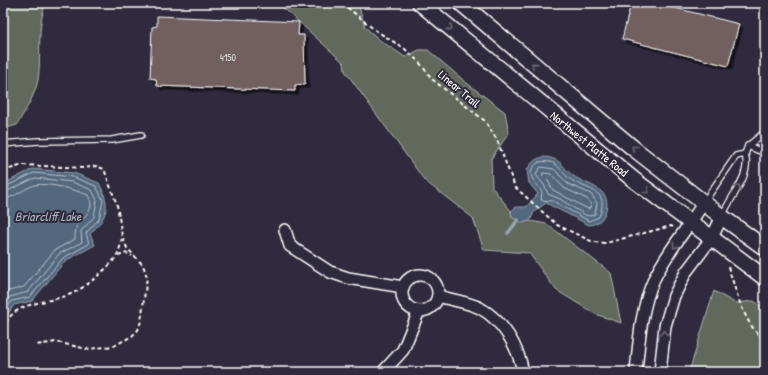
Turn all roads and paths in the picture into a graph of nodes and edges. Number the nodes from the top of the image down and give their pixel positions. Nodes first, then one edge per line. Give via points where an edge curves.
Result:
1 (342, 3) edge
2 (420, 3) edge
3 (461, 3) edge
4 (765, 132) edge
5 (141, 135) dead end
6 (3, 144) edge
7 (748, 146) junction
8 (765, 153) edge
9 (745, 154) junction
10 (3, 171) edge
11 (704, 202) junction
12 (539, 210) dead end
13 (722, 217) junction
14 (690, 224) junction
15 (285, 230) dead end
16 (122, 236) junction
17 (711, 239) junction
18 (765, 248) edge
19 (117, 256) junction
20 (134, 256) junction
21 (765, 278) edge
22 (403, 288) junction
23 (438, 296) junction
24 (419, 311) junction
25 (3, 329) edge
26 (36, 345) dead end
27 (383, 372) edge
28 (523, 372) edge
29 (636, 372) edge
30 (660, 372) edge

1 - 12 path, Linear Trail via 375,30 405,49 433,80 485,121 497,140 515,187
2 -> 14 main road, Northwest Platte Road
11 -> 3 main road, Northwest Platte Road via 633,148
4 - 7 lane
5 - 6 lane via 112,140
7 - 8 lane
7 - 9 lane
9 - 11 lane via 736,156
13 -> 9 lane via 746,172
10 - 16 path via 23,165 101,167 106,171 117,205
11 - 13 main road, Northwest Platte Road
11 - 14 street
13 - 17 street
13 - 18 main road, Northwest Platte Road
14 - 17 main road, Northwest Platte Road
14 -> 29 street via 655,279 646,302
15 - 22 street via 290,246 330,272 348,278
16 - 19 path
16 - 20 path
17 - 21 main road, Northwest Platte Road
30 -> 17 street via 665,326 674,296 686,272
19 - 20 path via 127,253
19 - 25 path via 106,269 72,294 20,308 11,315
20 - 26 path via 143,265 148,277 141,321 138,330 132,336 114,346 87,349 56,342
22 - 23 street via 410,278 421,274 436,284
22 - 24 street via 405,303 413,310
23 - 24 street via 433,306
23 - 28 street via 478,307 491,316 504,328 514,344
24 - 27 street via 403,350

